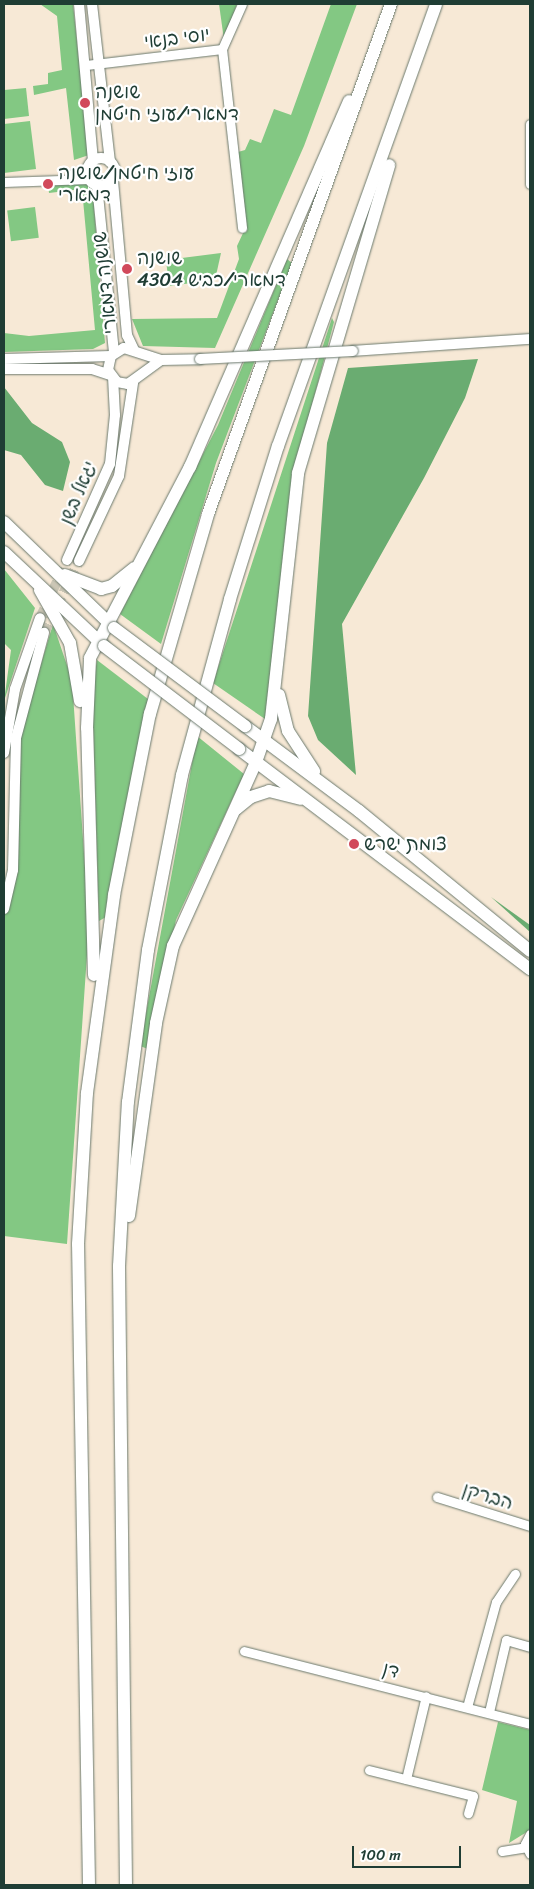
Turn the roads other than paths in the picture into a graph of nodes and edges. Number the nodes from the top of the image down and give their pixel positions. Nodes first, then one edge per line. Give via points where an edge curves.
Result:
1 (79, 4) edge
2 (92, 4) edge
3 (242, 4) edge
4 (390, 4) edge
5 (437, 4) edge
6 (222, 49) junction
7 (99, 63) junction
8 (86, 65) junction
9 (530, 124) edge
10 (110, 162) junction
11 (92, 174) junction
12 (112, 180) junction
13 (4, 182) edge
14 (530, 184) edge
15 (242, 228) dead end
16 (530, 339) edge
17 (136, 351) junction
18 (112, 354) junction
19 (4, 359) edge
20 (161, 360) junction
21 (4, 369) edge
22 (143, 371) junction
23 (111, 377) junction
24 (133, 383) junction
25 (4, 522) edge
26 (149, 551) junction
27 (4, 552) edge
28 (66, 560) tunnel mouth
29 (42, 561) junction
30 (79, 561) tunnel mouth
31 (40, 590) junction
32 (40, 618) tunnel mouth
33 (110, 625) junction
34 (44, 632) tunnel mouth
35 (101, 644) junction
36 (278, 666) junction
37 (264, 740) junction
38 (4, 753) edge
39 (256, 762) junction
40 (89, 791) junction
41 (312, 803) junction
42 (359, 811) junction
43 (215, 848) junction
44 (4, 909) edge
45 (530, 950) edge
46 (530, 969) edge
47 (83, 1138) junction
48 (118, 1310) junction
49 (437, 1497) dead end
50 (530, 1526) edge
51 (514, 1574) dead end
52 (530, 1647) edge
53 (244, 1651) dead end
54 (426, 1696) junction
55 (467, 1707) junction
56 (488, 1712) junction
57 (530, 1724) edge
58 (368, 1770) dead end
59 (406, 1779) junction
60 (468, 1813) dead end
61 (530, 1834) edge
62 (502, 1851) dead end
63 (528, 1851) edge
64 (89, 1885) edge
65 (126, 1885) edge

1 - 8 main road, שושנה דמארי
2 - 7 main road
3 - 6 street, יוסי בנאי
4 - 26 highway via 249,338
4 - 47 highway via 249,391 164,661 114,895
5 - 36 highway via 298,473 287,550
5 - 48 highway via 278,446 193,730 138,1021 126,1138
6 - 7 street, יוסי בנאי
6 - 15 street
7 - 8 street, יוסי בנאי
7 - 10 main road
8 - 11 main road, שושנה דמארי
9 - 14 street
10 - 11 main road
10 - 12 main road, שושנה דמארי via 115,171
11 - 12 main road
11 - 13 street
11 - 18 main road, שושנה דמארי
12 - 17 main road, שושנה דמארי via 127,337
16 - 20 main road, bridge
17 - 18 main road
17 - 20 main road
17 - 22 main road, שושנה דמארי
18 - 19 main road
18 - 23 main road, שושנה דמארי
20 - 22 main road
21 - 23 main road via 92,369
22 - 24 main road
23 - 24 main road
23 - 28 main road, יגאל בשן via 116,415 110,464
24 - 30 main road, יגאל בשן via 120,476
25 - 29 highway
26 - 29 highway via 125,577 101,589 82,585
26 - 33 highway
27 - 31 highway
29 - 33 highway
31 - 35 highway
31 - 40 highway via 75,662
32 - 38 main road via 15,689
33 - 35 highway
33 - 37 highway, bridge
34 - 44 main road via 16,738 13,870
35 - 39 highway, bridge
35 - 40 highway via 87,679
36 - 37 highway
36 - 42 highway via 280,706 294,743 317,774
37 - 39 highway
37 - 42 highway
39 - 41 highway
39 - 43 highway
40 - 47 highway via 95,946
41 - 43 highway via 277,792 251,797 232,814
41 - 46 highway
42 - 45 highway
43 - 48 highway via 178,931 162,994
47 - 64 highway via 78,1289
48 - 65 highway
49 - 50 street, הברקן
51 - 55 street via 496,1602
52 - 56 street via 506,1640
53 - 54 street, דן
54 - 55 street, דן
54 - 59 street
55 - 56 street, דן
56 - 57 street, דן
58 - 59 street
59 - 60 street via 473,1796
61 - 63 street
62 - 63 street

